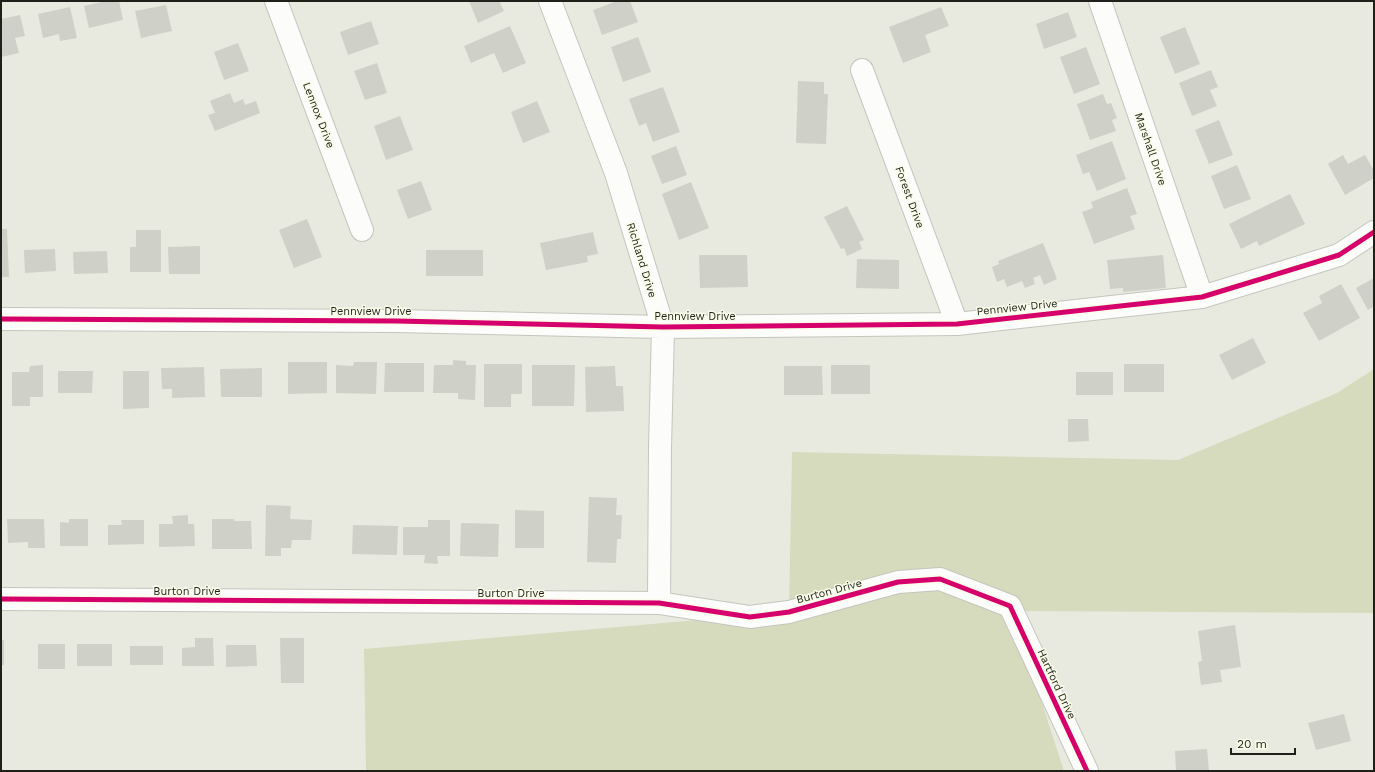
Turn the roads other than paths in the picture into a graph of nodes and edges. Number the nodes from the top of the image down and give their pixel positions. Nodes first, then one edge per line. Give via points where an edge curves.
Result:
1 (276, 1) edge
2 (550, 1) edge
3 (1100, 1) edge
4 (862, 70) dead end
5 (362, 230) dead end
6 (1374, 232) edge
7 (1202, 297) junction
8 (1, 319) edge
9 (957, 324) junction
10 (663, 327) junction
11 (1, 599) edge
12 (659, 603) junction
13 (1010, 606) joint
14 (1086, 771) edge

1 - 5 street, Lennox Drive
2 - 10 street, Richland Drive via 616,173
3 - 7 street, Marshall Drive
4 - 9 street, Forest Drive
6 - 7 street, Pennview Drive via 1339,255
7 - 9 street, Pennview Drive
8 - 10 street, Pennview Drive via 396,321
9 - 10 street, Pennview Drive
10 - 12 street, Richland Drive
11 - 12 street, Burton Drive
12 - 13 street, Burton Drive via 750,617 789,612 898,582 940,579
13 - 14 street, Hartford Drive

